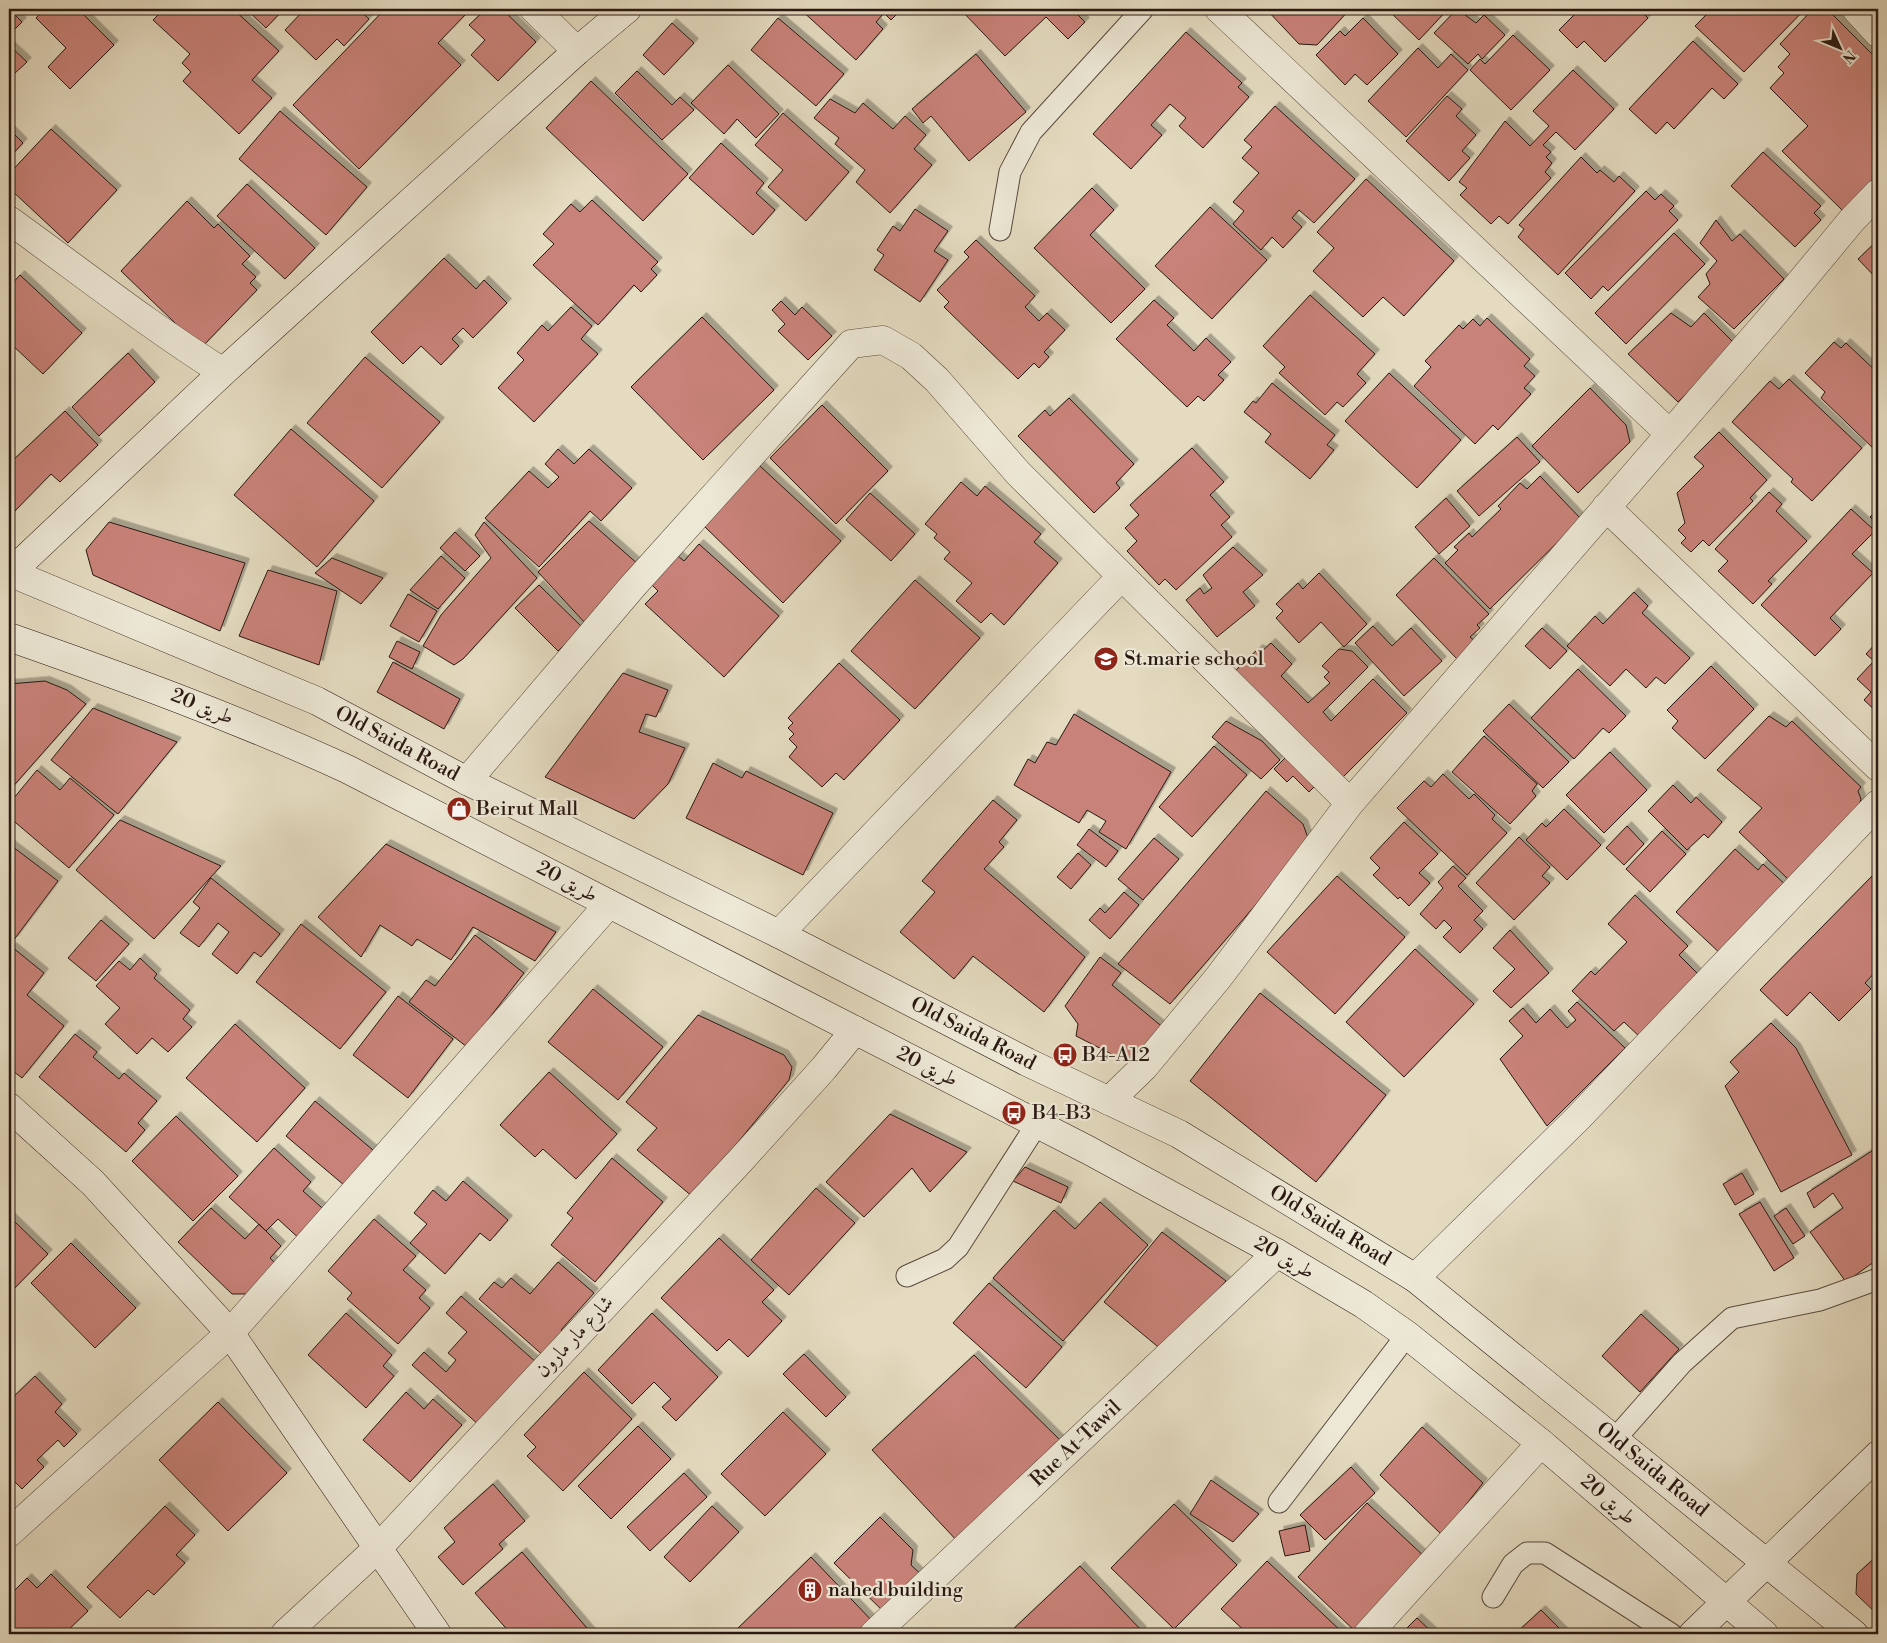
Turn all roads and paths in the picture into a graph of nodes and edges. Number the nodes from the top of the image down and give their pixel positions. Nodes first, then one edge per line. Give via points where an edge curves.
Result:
1 (534, 9) edge
2 (627, 9) edge
3 (1142, 9) edge
4 (1219, 9) edge
5 (1856, 9) edge
6 (1878, 33) edge
7 (577, 51) junction
8 (1878, 193) edge
9 (9, 220) edge
10 (1000, 230) dead end
11 (222, 372) junction
12 (1669, 433) junction
13 (1606, 507) junction
14 (9, 573) edge
15 (1121, 576) junction
16 (9, 637) edge
17 (1878, 767) edge
18 (467, 782) junction
19 (1350, 803) junction
20 (1878, 804) edge
21 (610, 904) junction
22 (779, 934) junction
23 (855, 1030) junction
24 (1109, 1101) junction
25 (9, 1107) edge
26 (1037, 1124) junction
27 (1277, 1253) junction
28 (907, 1276) dead end
29 (1415, 1278) junction
30 (1878, 1279) edge
31 (230, 1333) junction
32 (1407, 1335) junction
33 (1614, 1440) junction
34 (1541, 1443) junction
35 (1878, 1455) edge
36 (1279, 1502) dead end
37 (9, 1533) edge
38 (378, 1547) junction
39 (1768, 1562) junction
40 (1493, 1597) dead end
41 (1725, 1602) junction
42 (285, 1634) edge
43 (437, 1634) edge
44 (874, 1634) edge
45 (1368, 1634) edge
46 (1671, 1634) edge
47 (1693, 1634) edge
48 (1764, 1634) edge
49 (1854, 1634) edge

1 - 7 street
2 - 7 street
3 - 10 lane via 1031,132 1010,172
4 - 12 street
5 - 6 street
7 - 11 street
8 - 12 street
9 - 11 street via 175,342
11 - 14 street
12 - 13 street
13 - 17 street
13 - 19 street
14 - 18 street, Old Saida Road via 317,701
15 - 18 street via 1018,473 937,380 911,356 883,340 851,344 632,587
15 - 19 street
15 - 22 street
16 - 21 street, طريق 20 via 163,691 275,736 431,810
18 - 22 street, Old Saida Road
19 - 24 street via 1218,978 1144,1067
20 - 29 street via 1578,1118
21 - 23 street, طريق 20
21 - 31 street
22 - 24 street, Old Saida Road
23 - 26 street, طريق 20
23 - 38 street, شارع مار مارون via 740,1161
24 - 29 street, Old Saida Road via 1179,1134
25 - 31 street via 93,1183
26 - 27 street, طريق 20
26 - 28 lane via 958,1247 945,1259
27 - 32 street, طريق 20 via 1363,1304
27 - 44 street, Rue At-Tawil
29 - 33 street, Old Saida Road
30 - 33 lane via 1820,1300 1732,1318 1700,1345
31 - 37 street
31 - 38 street
32 - 34 street, طريق 20
32 - 36 lane
33 - 39 street, Old Saida Road
34 - 41 street, طريق 20
34 - 45 street
35 - 39 street
38 - 42 street, شارع مار مارون
38 - 43 street
39 - 41 street
39 - 49 street, Old Saida Road
40 - 46 lane via 1513,1564 1527,1554 1545,1553
41 - 47 street
41 - 48 street, طريق 20

